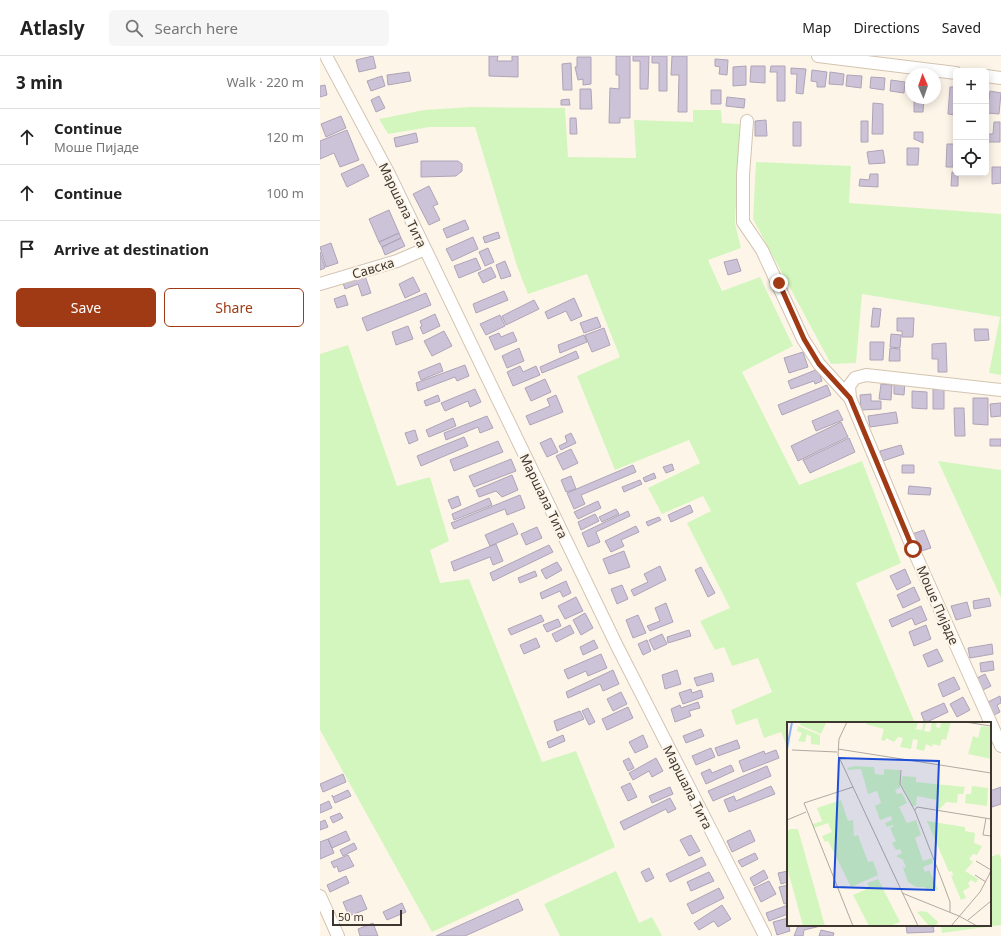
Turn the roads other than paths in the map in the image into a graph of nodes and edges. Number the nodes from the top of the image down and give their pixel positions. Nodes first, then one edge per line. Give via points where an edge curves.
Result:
1 (326, 56) edge
2 (818, 56) edge
3 (953, 72) edge
4 (989, 76) edge
5 (1001, 78) edge
6 (747, 121) dead end
7 (425, 249) junction
8 (320, 284) edge
9 (1001, 390) edge
10 (850, 398) junction
11 (990, 722) edge
12 (991, 724) edge
13 (1001, 746) edge
14 (320, 896) edge
15 (338, 936) edge
16 (765, 936) edge

1 - 7 street, Маршала Тита via 389,174
2 - 3 street
4 - 5 street
6 - 10 street via 743,222 762,250 804,339 819,364
7 - 8 street, Савска via 397,261
7 - 16 street, Маршала Тита via 617,646
9 - 10 street via 866,375 855,378 849,386
10 - 11 street, Моше Пијаде via 913,549
12 - 13 street, Моше Пијаде
14 - 15 street

